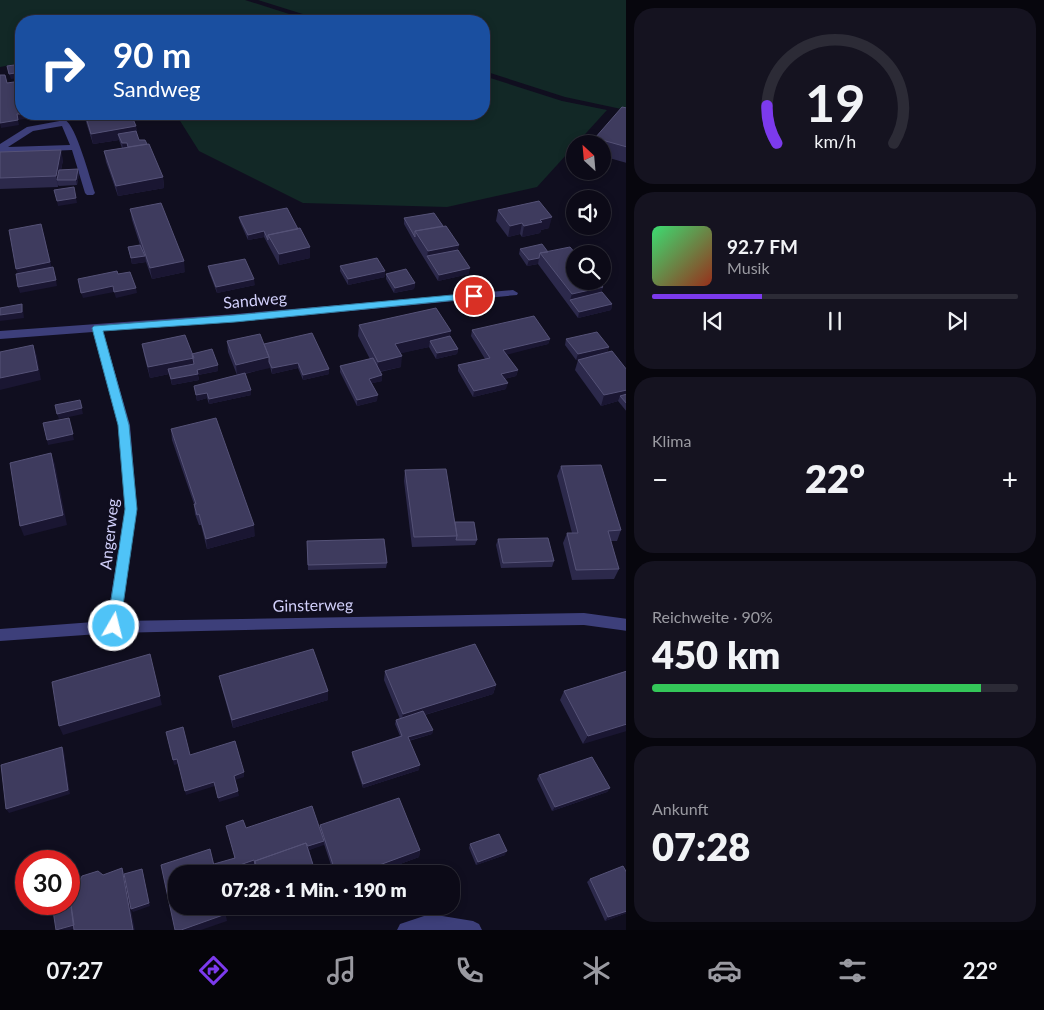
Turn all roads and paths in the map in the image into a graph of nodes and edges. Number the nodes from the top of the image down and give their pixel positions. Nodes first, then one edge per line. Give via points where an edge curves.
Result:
1 (76, 147) junction
2 (0, 149) edge
3 (90, 193) dead end
4 (512, 293) dead end
5 (97, 328) junction
6 (0, 335) edge
7 (626, 625) edge
8 (114, 626) junction
9 (0, 635) edge
10 (406, 930) edge
11 (473, 930) edge

1 - 2 street
1 - 2 street via 65,123 30,130
1 - 3 street
4 - 5 street, Sandweg
5 - 6 street, Sandweg
5 - 8 street, Angerweg via 124,425 131,509
7 - 8 street, Ginsterweg via 584,619
8 - 9 street, Ginsterweg
10 - 11 street via 430,923

